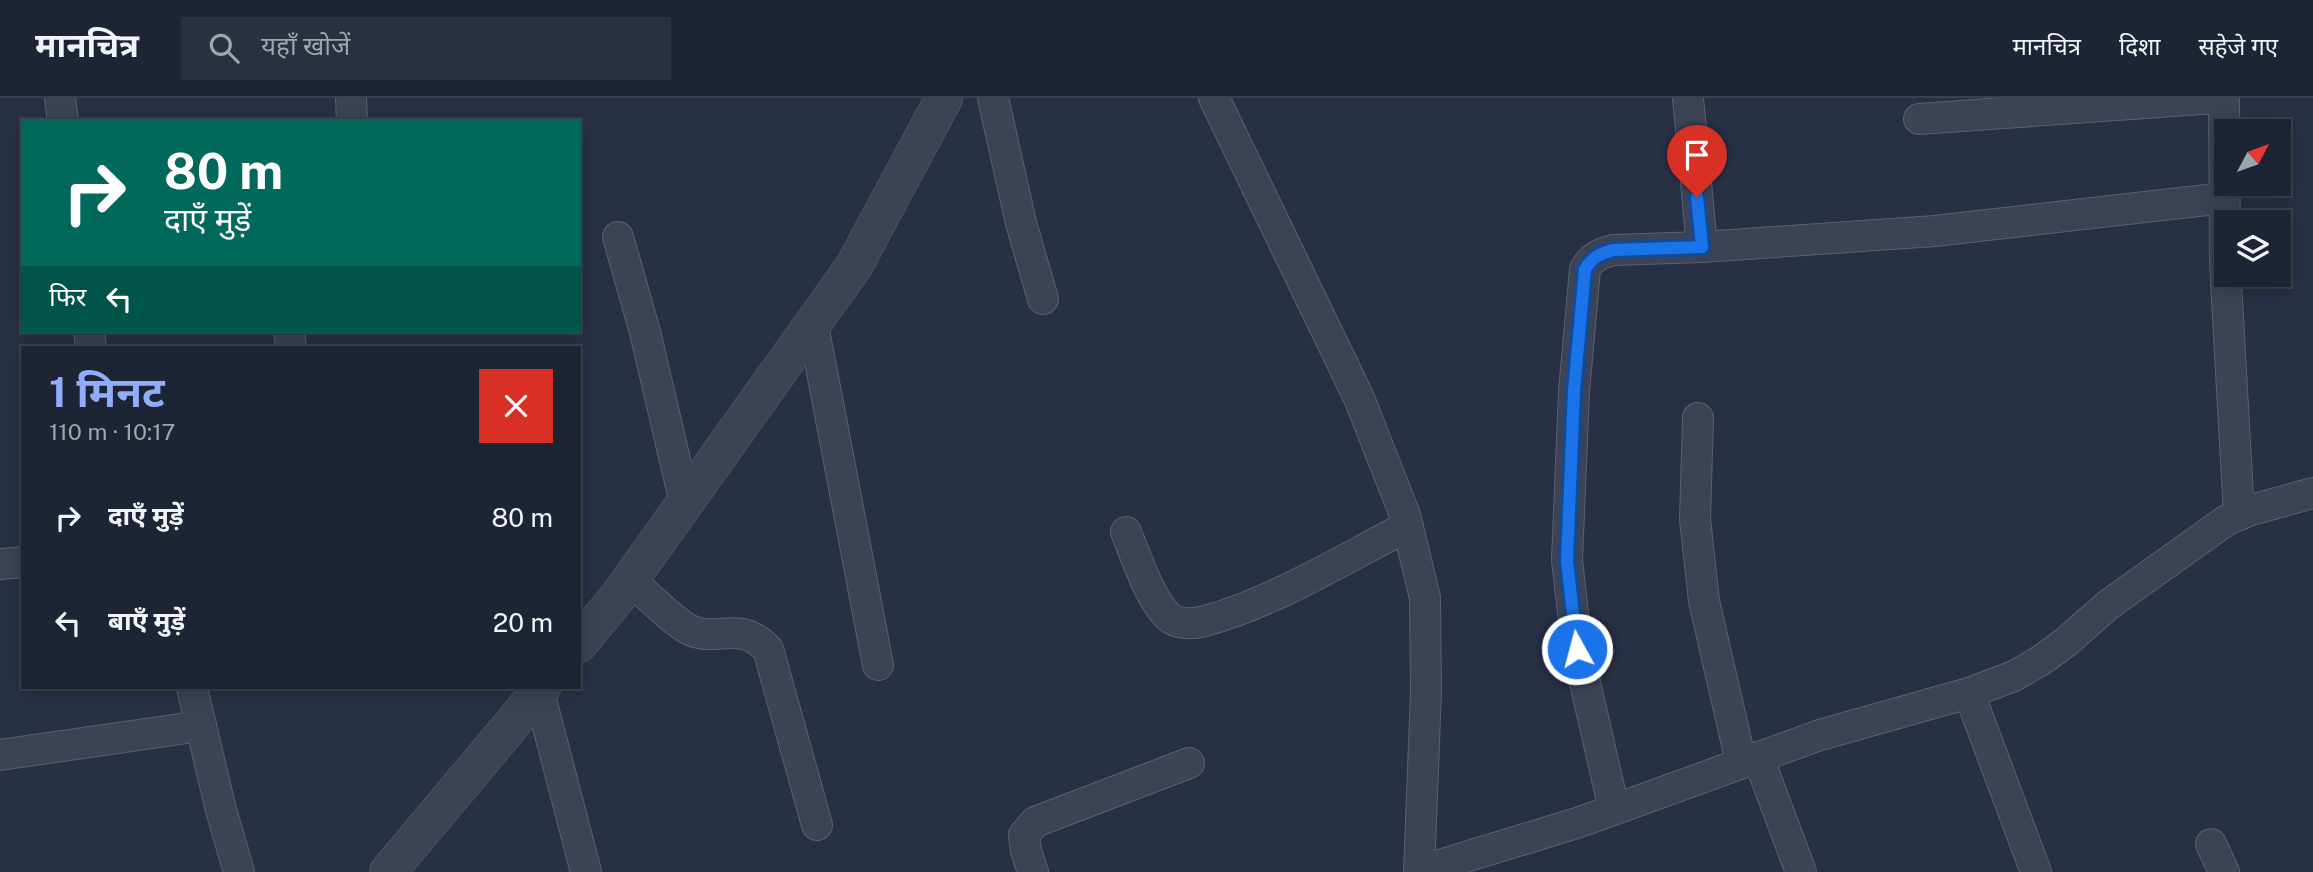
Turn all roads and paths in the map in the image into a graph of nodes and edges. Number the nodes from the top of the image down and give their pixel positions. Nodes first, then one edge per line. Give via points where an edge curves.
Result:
1 (60, 98) edge
2 (351, 98) edge
3 (944, 98) edge
4 (993, 98) edge
5 (1214, 98) edge
6 (1688, 98) edge
7 (2216, 98) edge
8 (2224, 98) edge
9 (63, 119) edge
10 (352, 119) edge
11 (1919, 119) dead end
12 (2224, 198) junction
13 (618, 237) dead end
14 (1702, 247) junction
15 (1043, 299) dead end
16 (813, 325) junction
17 (1699, 418) dead end
18 (2313, 493) edge
19 (685, 503) junction
20 (2239, 515) junction
21 (1408, 526) junction
22 (1126, 532) dead end
23 (21, 562) edge
24 (0, 564) edge
25 (630, 580) junction
26 (581, 641) edge
27 (878, 665) dead end
28 (192, 689) edge
29 (541, 690) edge
30 (1969, 693) junction
31 (201, 726) junction
32 (0, 755) edge
33 (1750, 759) junction
34 (1189, 762) dead end
35 (1614, 809) junction
36 (817, 825) dead end
37 (2211, 845) dead end
38 (1419, 871) edge
39 (239, 872) edge
40 (388, 872) edge
41 (586, 872) edge
42 (1033, 872) edge
43 (1801, 872) edge
44 (2036, 872) edge
45 (2224, 872) edge

1 - 9 street
2 - 10 street
3 - 16 street via 854,266
4 - 15 street
5 - 21 street via 1359,398
6 - 14 street
7 - 11 street
8 - 12 street
12 - 14 street via 1935,231
12 - 20 street
13 - 19 street
14 - 35 street via 1613,250 1599,254 1585,269 1567,561 1577,649
16 - 19 street
16 - 27 street
17 - 33 street via 1695,519 1704,601
18 - 20 street
19 - 25 street
20 - 30 street via 2140,582 2040,662
21 - 22 street via 1264,598 1203,621 1183,623 1169,618 1152,594
21 - 38 street via 1425,598
23 - 24 street
25 - 26 street
25 - 36 street via 690,630 740,633 757,638 768,649
28 - 31 street
29 - 40 street
29 - 41 street
30 - 33 street
30 - 44 street
31 - 32 street
31 - 39 street
33 - 35 street
33 - 43 street
34 - 42 street via 1035,822 1024,835
35 - 38 street
37 - 45 street

